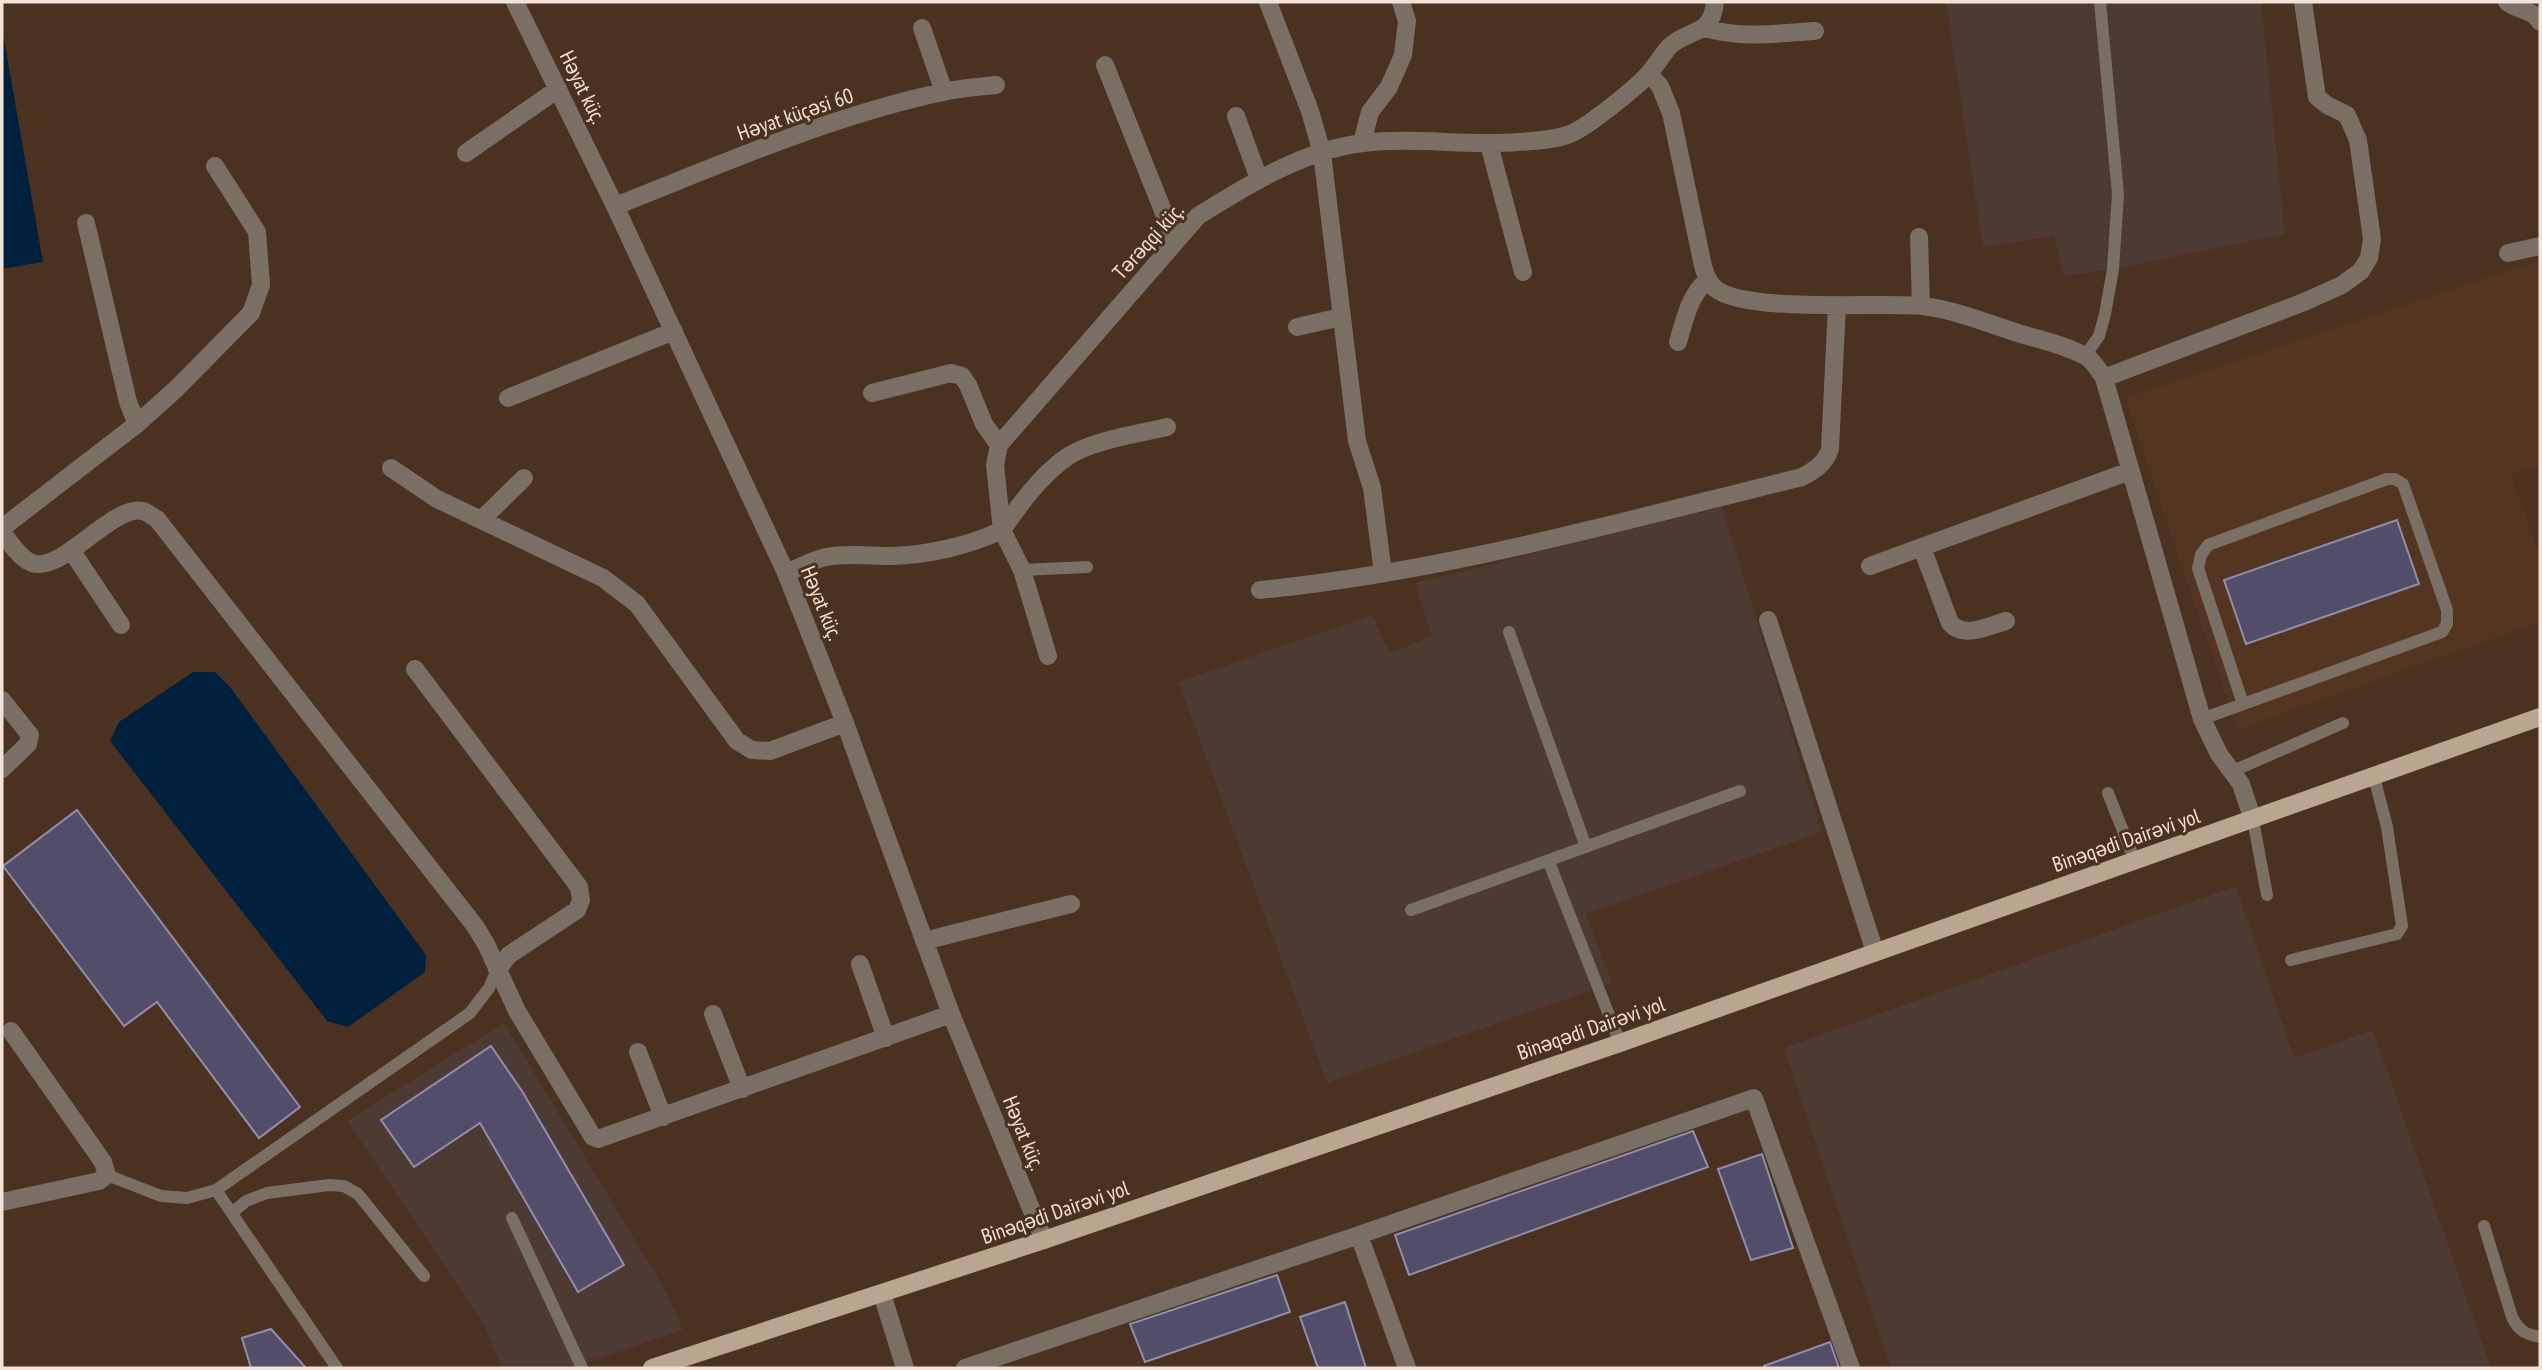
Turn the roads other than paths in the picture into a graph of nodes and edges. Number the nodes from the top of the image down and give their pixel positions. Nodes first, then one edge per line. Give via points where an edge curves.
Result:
1 (514, 2) edge
2 (1268, 2) edge
3 (1401, 2) edge
4 (1715, 2) edge
5 (2100, 2) edge
6 (2304, 2) edge
7 (2507, 2) edge
8 (2540, 22) edge
9 (922, 28) dead end
10 (1705, 28) junction
11 (1815, 31) dead end
12 (1105, 65) dead end
13 (1649, 74) junction
14 (996, 85) dead end
15 (558, 89) junction
16 (944, 92) junction
17 (1236, 117) dead end
18 (1362, 143) junction
19 (1489, 144) junction
20 (466, 153) dead end
21 (1322, 153) junction
22 (215, 166) dead end
23 (1259, 179) junction
24 (615, 206) junction
25 (86, 223) dead end
26 (1919, 237) dead end
27 (1175, 241) junction
28 (2540, 246) edge
29 (2508, 253) dead end
30 (1523, 272) dead end
31 (1707, 280) junction
32 (1837, 305) junction
33 (1920, 306) junction
34 (1341, 317) junction
35 (1297, 327) dead end
36 (674, 331) junction
37 (1678, 342) dead end
38 (2085, 356) junction
39 (2104, 378) junction
40 (872, 393) dead end
41 (508, 398) dead end
42 (137, 424) junction
43 (1167, 427) dead end
44 (999, 445) junction
45 (391, 468) dead end
46 (2130, 471) junction
47 (524, 478) dead end
48 (481, 520) junction
49 (2, 530) edge
50 (1002, 530) junction
51 (1922, 548) junction
52 (71, 550) junction
53 (1870, 566) dead end
54 (1087, 567) dead end
55 (1022, 570) junction
56 (786, 573) junction
57 (1383, 573) junction
58 (1260, 590) dead end
59 (1768, 620) dead end
60 (2006, 621) dead end
61 (121, 625) dead end
62 (1509, 632) dead end
63 (1048, 656) dead end
64 (415, 669) dead end
65 (2, 700) edge
66 (2243, 704) junction
67 (2540, 717) edge
68 (2203, 719) junction
69 (845, 723) junction
70 (2343, 723) dead end
71 (2, 769) edge
72 (2233, 771) junction
73 (2374, 777) junction
74 (1741, 791) dead end
75 (2108, 793) dead end
76 (2253, 820) junction
77 (1586, 847) junction
78 (1548, 860) junction
79 (2135, 861) junction
80 (2267, 895) dead end
81 (1071, 904) dead end
82 (1411, 910) dead end
83 (924, 940) junction
84 (1875, 952) junction
85 (2291, 960) dead end
86 (860, 964) dead end
87 (497, 970) junction
88 (713, 1014) dead end
89 (951, 1014) junction
90 (11, 1031) dead end
91 (886, 1038) junction
92 (1620, 1043) junction
93 (638, 1052) dead end
94 (742, 1089) junction
95 (663, 1117) junction
96 (107, 1175) junction
97 (216, 1189) junction
98 (2, 1202) edge
99 (232, 1213) junction
100 (512, 1218) dead end
101 (2484, 1226) dead end
102 (1359, 1235) junction
103 (1044, 1240) junction
104 (424, 1276) dead end
105 (882, 1294) junction
106 (2540, 1337) edge
107 (337, 1368) edge
108 (582, 1368) edge
109 (652, 1368) edge
110 (905, 1368) edge
111 (965, 1368) edge
112 (1407, 1368) edge
113 (1852, 1368) edge

1 - 15 street, Həyat küç.
2 - 21 street
3 - 18 street via 1407,21 1404,55 1389,88 1370,112
4 - 10 street
5 - 38 lane via 2118,194 2105,314 2099,336
6 - 39 street via 2317,97 2347,115 2358,141 2372,239 2369,258 2361,271 2342,285
7 - 8 street
9 - 16 street
10 - 11 street via 1742,34
10 - 13 street, Tərəqqi küç. via 1673,43
12 - 27 street
13 - 19 street, Tərəqqi küç. via 1570,134
13 - 31 street via 1660,86 1671,113
14 - 16 street, Həyat küçəsi 60
15 - 20 street
15 - 24 street, Həyat küç.
16 - 24 street, Həyat küçəsi 60 via 795,136
17 - 23 street
18 - 19 street, Tərəqqi küç.
18 - 21 street, Tərəqqi küç.
19 - 30 street
21 - 23 street, Tərəqqi küç.
21 - 34 street
22 - 42 street via 257,232 258,300 251,313
23 - 27 street, Tərəqqi küç. via 1198,216
24 - 36 street, Həyat küç.
25 - 42 street
26 - 33 street
27 - 44 street, Tərəqqi küç.
28 - 29 street
31 - 32 street via 1717,290 1743,300
31 - 37 street via 1695,291
32 - 33 street
32 - 57 street via 1830,449 1816,470 1533,543
33 - 38 street via 1942,309
34 - 35 street
34 - 57 street via 1357,441 1372,488
36 - 41 street
36 - 56 street, Həyat küç.
38 - 39 street
39 - 46 street
40 - 44 street via 951,373 962,376
42 - 49 street
43 - 50 street via 1069,456 1023,500
44 - 50 street via 995,465
45 - 48 street via 437,499
46 - 51 street
46 - 68 street
47 - 48 street
48 - 69 street via 603,578 637,604 737,741 752,750 770,751
49 - 52 street via 31,563 42,565
50 - 55 street
50 - 56 street via 981,540 893,556 824,558
51 - 53 street
51 - 60 street via 1956,630 1965,632
52 - 61 street
52 - 87 street via 125,513 142,511 157,519 475,926
54 - 55 lane
55 - 63 street
56 - 69 street, Həyat küç.
57 - 58 street
59 - 84 street
62 - 77 lane
64 - 87 street via 579,887 577,910 509,955
65 - 71 street via 30,735 28,744
66 - 66 lane via 2442,632 2447,610 2403,484 2387,479 2208,545 2197,568
66 - 68 lane
67 - 73 main road, Binəqədi Dairəvi yol
68 - 72 street via 2219,754
69 - 83 street, Həyat küç.
70 - 72 lane
72 - 76 street
73 - 76 main road, Binəqədi Dairəvi yol
73 - 85 lane via 2387,827 2402,926 2397,934
74 - 77 lane
75 - 79 lane
76 - 79 main road, Binəqədi Dairəvi yol
76 - 80 lane
77 - 78 lane
78 - 82 lane
78 - 92 lane
79 - 84 main road, Binəqədi Dairəvi yol
81 - 83 street
83 - 89 street, Həyat küç.
84 - 92 main road, Binəqədi Dairəvi yol
86 - 91 street
87 - 95 street via 517,1012 593,1136 606,1138
87 - 97 lane via 470,1013
88 - 94 street
89 - 91 street
89 - 103 street, Həyat küç.
90 - 96 street via 103,1162
91 - 94 street
92 - 103 main road, Binəqədi Dairəvi yol
93 - 95 street
94 - 95 street
96 - 97 lane via 161,1196 187,1198
96 - 98 street via 99,1181
97 - 99 lane
99 - 104 lane via 267,1193 344,1186 358,1194
99 - 107 lane
100 - 108 lane
101 - 106 lane via 2518,1329
102 - 111 street
102 - 112 street
102 - 113 street via 1754,1098
103 - 105 main road, Binəqədi Dairəvi yol
105 - 109 main road, Binəqədi Dairəvi yol
105 - 110 street

